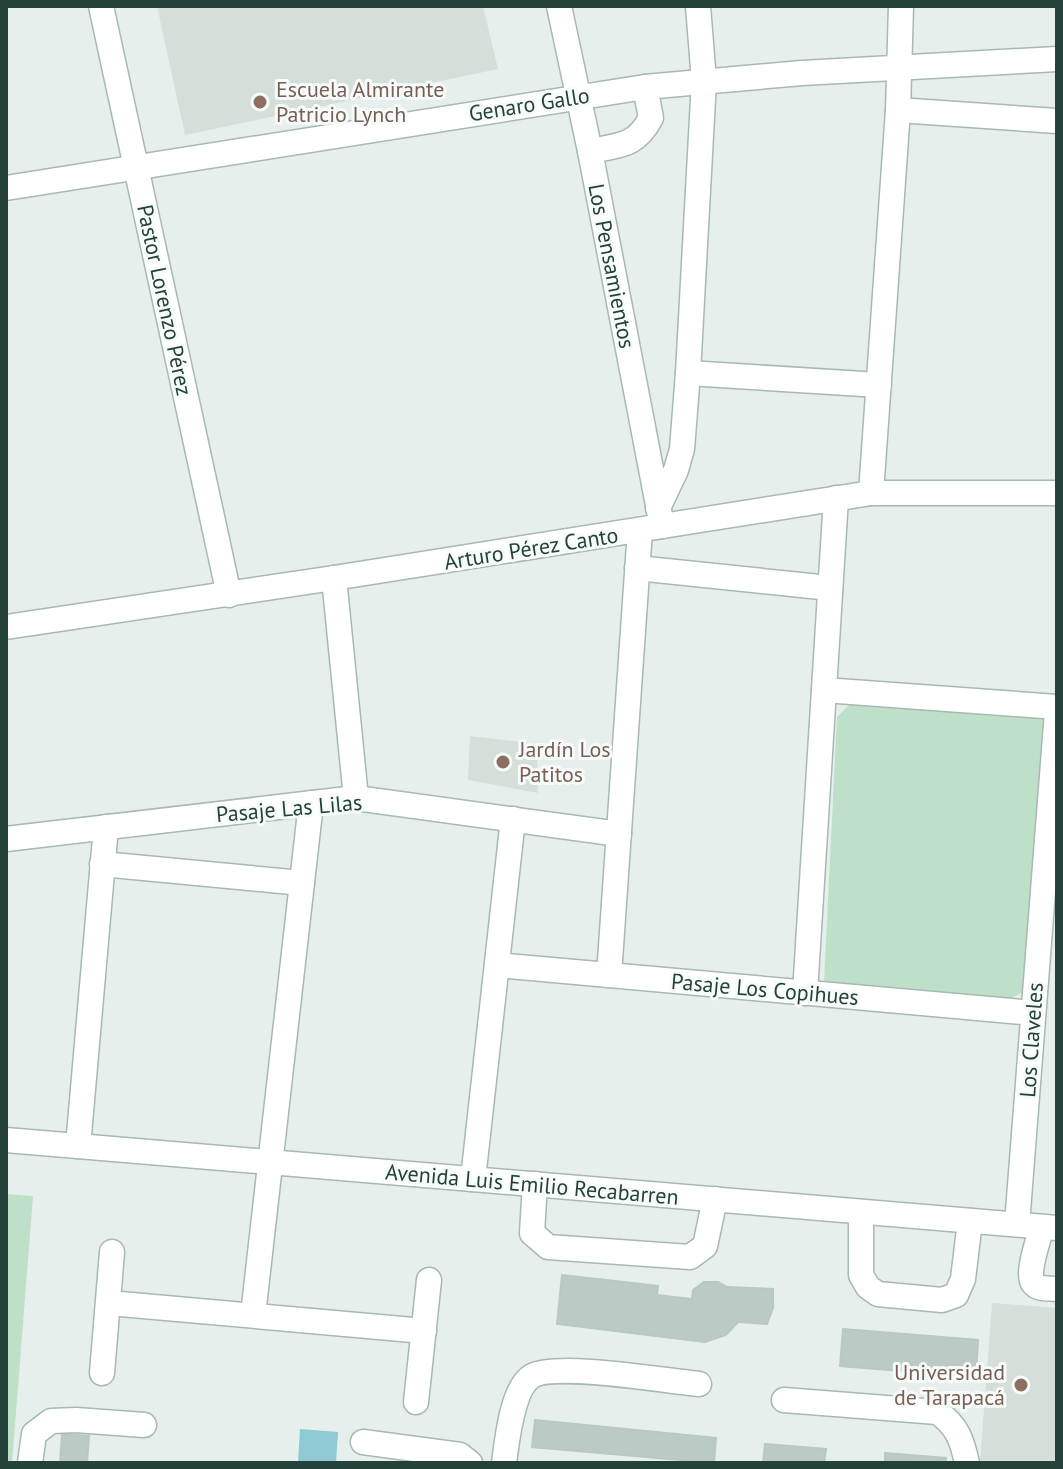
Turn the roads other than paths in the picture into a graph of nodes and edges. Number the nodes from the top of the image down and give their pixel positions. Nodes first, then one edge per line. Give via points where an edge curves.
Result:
1 (101, 6) edge
2 (559, 6) edge
3 (698, 6) edge
4 (901, 6) edge
5 (1057, 59) edge
6 (900, 67) junction
7 (704, 81) junction
8 (645, 87) junction
9 (578, 96) junction
10 (898, 110) junction
11 (1057, 121) edge
12 (590, 151) junction
13 (136, 168) junction
14 (6, 188) edge
15 (688, 373) junction
16 (879, 385) junction
17 (871, 493) junction
18 (1057, 493) edge
19 (836, 498) junction
20 (653, 521) junction
21 (637, 568) junction
22 (334, 578) junction
23 (830, 588) junction
24 (229, 595) junction
25 (6, 627) edge
26 (824, 690) junction
27 (1057, 710) edge
28 (356, 798) junction
29 (311, 803) junction
30 (513, 819) junction
31 (106, 827) junction
32 (619, 834) junction
33 (6, 839) edge
34 (102, 864) junction
35 (302, 883) junction
36 (497, 965) junction
37 (609, 975) junction
38 (805, 993) junction
39 (1033, 1013) junction
40 (6, 1140) edge
41 (78, 1146) junction
42 (272, 1162) junction
43 (473, 1179) junction
44 (535, 1184) junction
45 (715, 1199) junction
46 (861, 1212) junction
47 (970, 1221) junction
48 (1017, 1224) junction
49 (1050, 1228) edge
50 (112, 1252) dead end
51 (429, 1280) dead end
52 (1057, 1289) edge
53 (109, 1303) junction
54 (253, 1315) junction
55 (424, 1331) junction
56 (102, 1373) dead end
57 (699, 1384) dead end
58 (784, 1400) dead end
59 (416, 1402) dead end
60 (144, 1425) dead end
61 (363, 1442) dead end
62 (30, 1463) edge
63 (470, 1463) edge
64 (504, 1463) edge
65 (967, 1463) edge

1 - 13 street, Pastor Lorenzo Pérez
2 - 9 street, Los Pensamientos
3 - 7 street
4 - 6 street
5 - 6 street, Genaro Gallo
6 - 7 street, Genaro Gallo
6 - 10 street
7 - 8 street, Genaro Gallo
7 - 15 street
8 - 9 street, Genaro Gallo
8 - 12 street via 651,118 642,134 627,144
9 - 12 street, Los Pensamientos
9 - 13 street, Genaro Gallo
10 - 11 street
10 - 16 street
12 - 20 street, Los Pensamientos
13 - 14 street, Genaro Gallo
13 - 24 street, Pastor Lorenzo Pérez
15 - 16 street
15 - 20 street via 682,449
16 - 17 street
17 - 18 street, Arturo Pérez Canto
17 - 19 street, Arturo Pérez Canto
19 - 20 street, Arturo Pérez Canto
19 - 23 street
20 - 21 street
20 - 22 street, Arturo Pérez Canto
21 - 23 street
21 - 32 street
22 - 24 street, Arturo Pérez Canto
22 - 28 street
23 - 26 street
24 - 25 street, Arturo Pérez Canto
26 - 27 street
26 - 38 street
27 - 39 street, Los Claveles
28 - 29 street, Pasaje Las Lilas
28 - 30 street, Pasaje Las Lilas
29 - 31 street, Pasaje Las Lilas
29 - 35 street
30 - 32 street, Pasaje Las Lilas
30 - 36 street
31 - 33 street, Pasaje Las Lilas
31 - 34 street
32 - 37 street
34 - 35 street
34 - 41 street
35 - 42 street
36 - 37 street, Pasaje Los Copihues
36 - 43 street
37 - 38 street, Pasaje Los Copihues
38 - 39 street, Pasaje Los Copihues
39 - 48 street, Los Claveles
40 - 41 street, Avenida Luis Emilio Recabarren
41 - 42 street, Avenida Luis Emilio Recabarren
42 - 43 street, Avenida Luis Emilio Recabarren
42 - 54 street
43 - 44 street, Avenida Luis Emilio Recabarren
44 - 45 street, Avenida Luis Emilio Recabarren
44 - 45 street via 532,1233 548,1247 690,1257 705,1246
45 - 46 street, Avenida Luis Emilio Recabarren
46 - 47 street, Avenida Luis Emilio Recabarren
46 - 47 street via 861,1275 868,1287 878,1294 942,1300 956,1295 963,1279
47 - 48 street, Avenida Luis Emilio Recabarren
48 - 49 street, Avenida Luis Emilio Recabarren
49 - 52 street via 1030,1274 1040,1288
50 - 53 street
51 - 55 street
53 - 54 street
53 - 56 street
54 - 55 street
55 - 59 street
57 - 64 street via 559,1370 532,1376 520,1392
58 - 65 street via 937,1412 951,1421
60 - 62 street via 51,1421 34,1434
61 - 63 street via 460,1455

